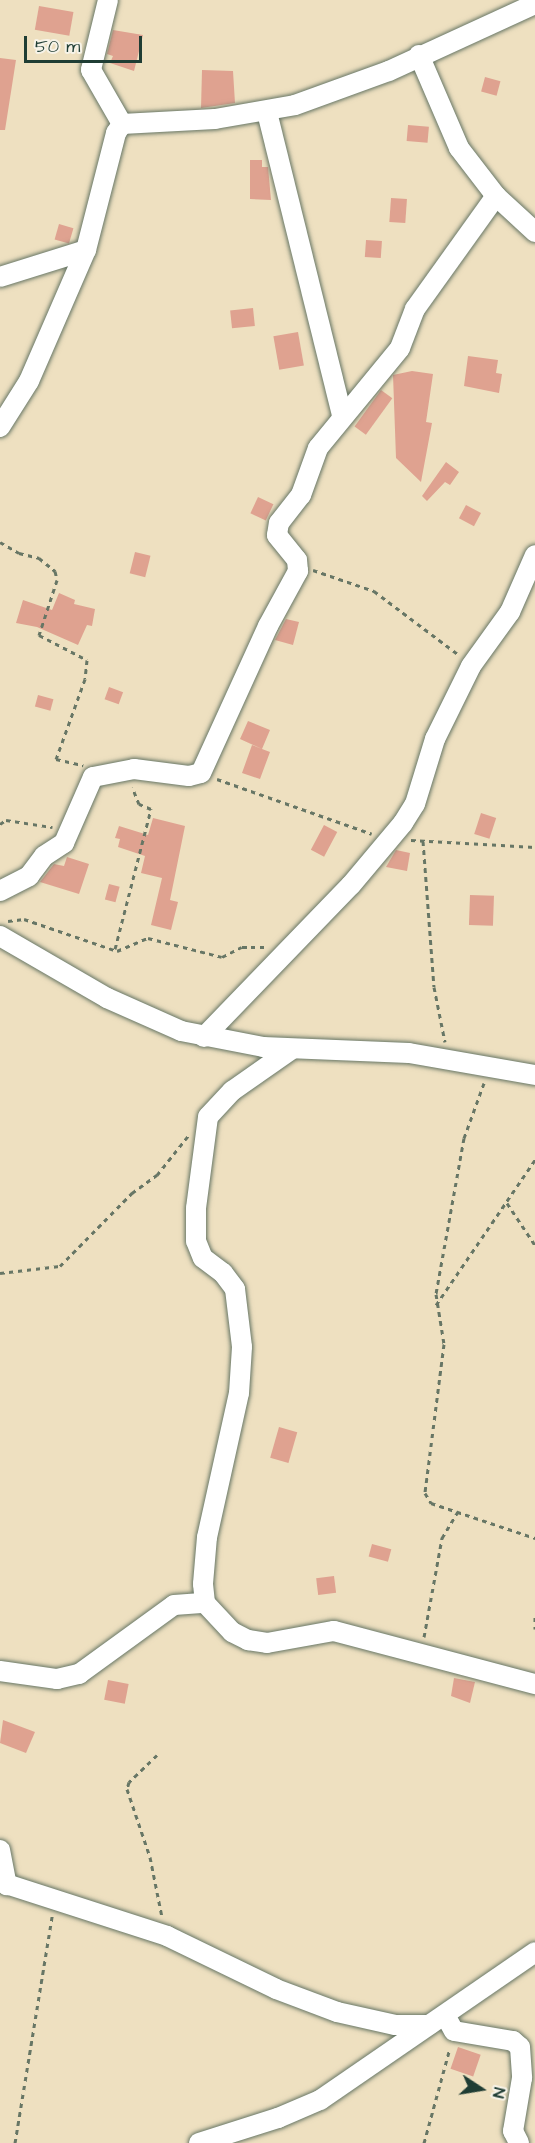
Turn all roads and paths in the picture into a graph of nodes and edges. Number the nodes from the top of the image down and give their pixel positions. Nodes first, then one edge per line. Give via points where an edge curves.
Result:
1 (108, 0) edge
2 (530, 9) edge
3 (419, 56) junction
4 (267, 112) junction
5 (122, 124) junction
6 (496, 196) junction
7 (535, 231) edge
8 (86, 250) junction
9 (0, 277) edge
10 (342, 416) junction
11 (0, 427) edge
12 (0, 542) edge
13 (535, 555) edge
14 (299, 565) junction
15 (527, 591) edge
16 (471, 666) junction
17 (84, 765) dead end
18 (130, 770) junction
19 (201, 773) junction
20 (0, 824) edge
21 (69, 829) junction
22 (388, 839) junction
23 (423, 842) junction
24 (535, 847) edge
25 (0, 891) edge
26 (1, 929) edge
27 (287, 948) junction
28 (115, 950) junction
29 (204, 1037) junction
30 (292, 1049) junction
31 (447, 1059) junction
32 (489, 1066) junction
33 (535, 1075) edge
34 (208, 1117) junction
35 (535, 1160) edge
36 (507, 1203) junction
37 (535, 1245) edge
38 (0, 1273) edge
39 (436, 1306) junction
40 (458, 1511) junction
41 (535, 1538) edge
42 (205, 1603) junction
43 (535, 1617) edge
44 (535, 1629) edge
45 (421, 1653) junction
46 (0, 1671) edge
47 (535, 1684) edge
48 (157, 1755) dead end
49 (0, 1850) edge
50 (3, 1884) edge
51 (54, 1903) junction
52 (167, 1936) junction
53 (535, 1952) edge
54 (450, 2023) junction
55 (429, 2025) junction
56 (15, 2143) edge
57 (199, 2143) edge
58 (424, 2143) edge
59 (519, 2143) edge

1 - 5 street via 91,70
2 - 3 street
3 - 4 street via 324,96
3 - 6 street via 459,147
4 - 5 street
4 - 10 street
5 - 8 street via 116,133
6 - 7 street
6 - 10 street via 415,309 400,348
8 - 9 street
8 - 11 street via 29,381
10 - 14 street via 318,448 301,495 277,528 277,535
12 - 17 path via 39,558 55,571 57,580 39,635 87,660 85,679 56,759
13 - 15 street
14 - 16 path via 374,591
14 - 19 street
15 - 16 street
16 - 22 street via 435,739 415,804
18 - 19 street via 189,776
18 - 21 street via 93,777
18 - 28 path via 139,804 151,808
19 - 22 path
20 - 21 path via 6,820
21 - 25 street via 64,843 44,856 30,876
22 - 23 path
22 - 27 street via 351,885
23 - 24 path
23 - 31 path via 434,987
26 - 28 path via 24,919
26 - 29 street via 142,1016
27 - 28 path via 242,947 222,957 148,938
27 - 29 street
29 - 30 street
30 - 31 street via 409,1053
30 - 34 street via 232,1091
31 - 32 street
32 - 33 street
32 - 39 path via 455,1177
34 - 38 path via 157,1175 132,1193 60,1266
34 - 42 street via 196,1209 196,1241 202,1258 223,1273 235,1288 242,1347 239,1393 207,1537 202,1584
35 - 36 path
36 - 37 path
36 - 39 path
39 - 40 path via 444,1344 425,1492 431,1503
40 - 41 path
40 - 45 path via 442,1538
42 - 45 street via 232,1632 248,1640 267,1643 334,1631
42 - 46 street via 174,1605 79,1674 57,1679
43 - 44 path
45 - 47 street
48 - 52 path via 129,1782 127,1790 150,1857
49 - 50 street
50 - 51 street
51 - 52 street
51 - 56 path
52 - 55 street via 276,1989 337,2012 395,2025
53 - 54 street
54 - 55 street
54 - 58 path
54 - 59 street via 513,2041 520,2047 522,2078 513,2132
55 - 57 street via 320,2100

